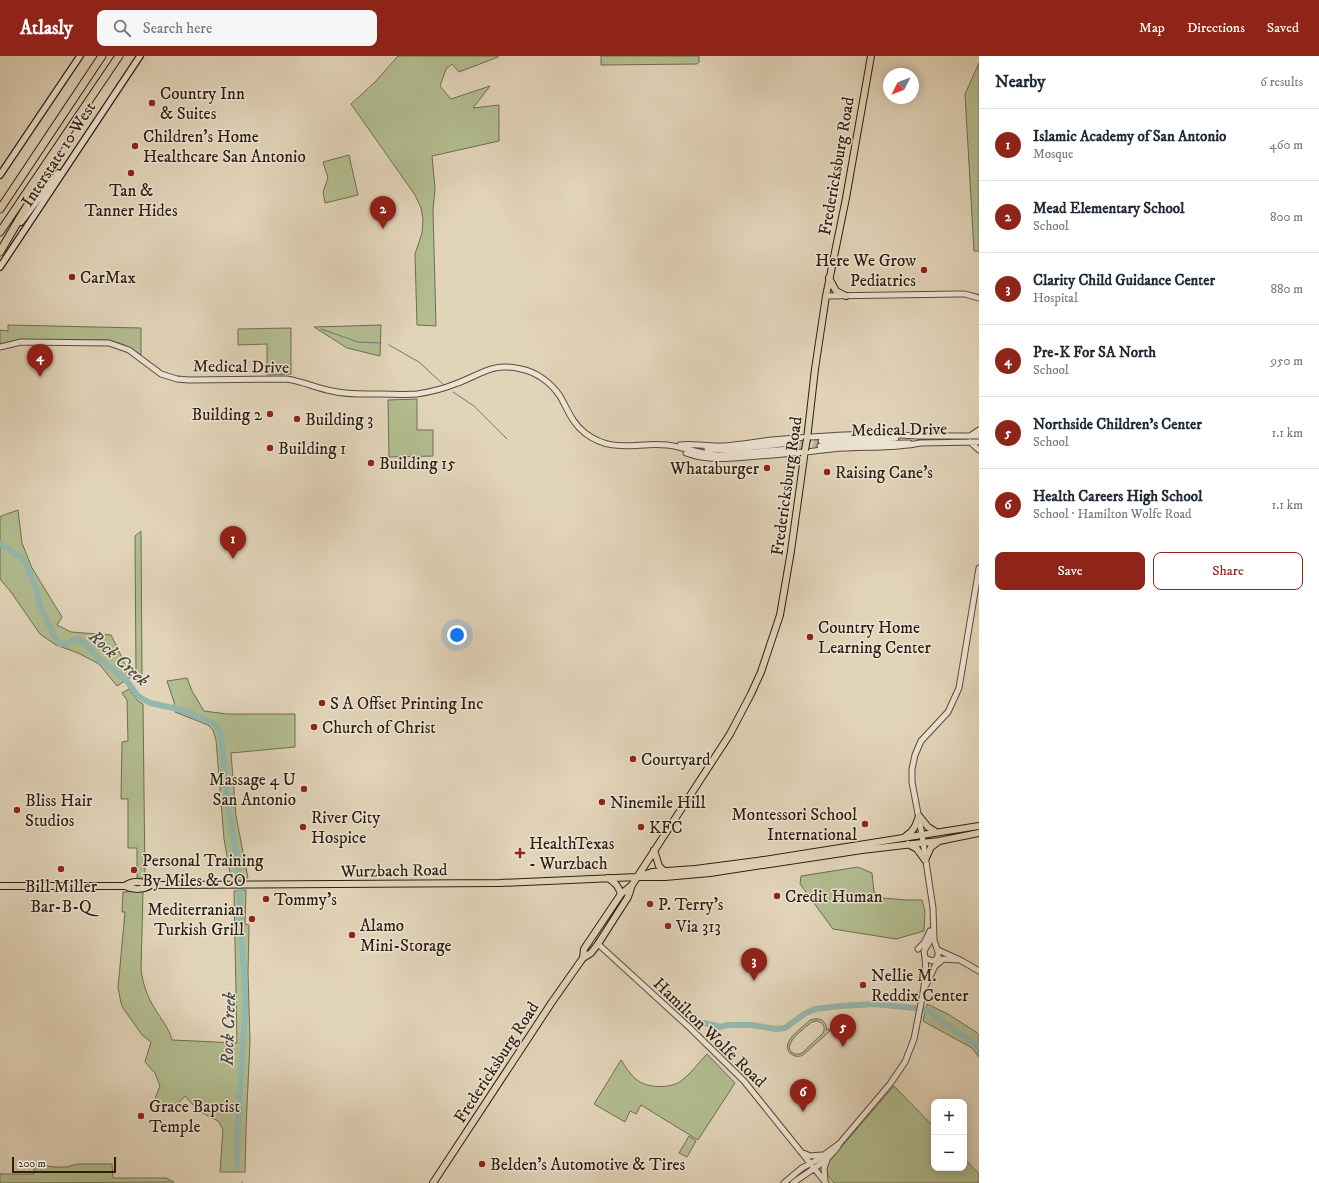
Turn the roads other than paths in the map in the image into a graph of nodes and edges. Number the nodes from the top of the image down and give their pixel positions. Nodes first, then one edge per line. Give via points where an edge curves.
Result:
1 (80, 56) edge
2 (102, 56) edge
3 (119, 56) edge
4 (140, 56) edge
5 (871, 56) edge
6 (75, 153) junction
7 (53, 154) junction
8 (0, 175) edge
9 (0, 209) edge
10 (0, 232) edge
11 (0, 252) edge
12 (0, 267) edge
13 (829, 278) junction
14 (826, 296) junction
15 (846, 296) junction
16 (979, 298) edge
17 (0, 347) edge
18 (979, 430) edge
19 (917, 436) junction
20 (979, 436) edge
21 (807, 438) junction
22 (969, 439) junction
23 (979, 442) edge
24 (921, 443) junction
25 (680, 445) junction
26 (669, 446) junction
27 (979, 450) edge
28 (805, 452) junction
29 (979, 568) edge
30 (918, 816) junction
31 (979, 826) edge
32 (938, 832) junction
33 (979, 833) edge
34 (922, 835) junction
35 (902, 838) junction
36 (940, 841) junction
37 (923, 842) junction
38 (906, 844) junction
39 (654, 850) junction
40 (926, 860) junction
41 (664, 871) junction
42 (636, 877) junction
43 (608, 878) junction
44 (632, 885) junction
45 (0, 886) edge
46 (621, 894) junction
47 (934, 920) junction
48 (932, 926) junction
49 (595, 932) junction
50 (598, 944) junction
51 (927, 947) junction
52 (918, 949) dead end
53 (937, 949) junction
54 (583, 958) junction
55 (925, 958) junction
56 (944, 959) junction
57 (934, 960) junction
58 (960, 960) junction
59 (979, 971) edge
60 (924, 990) junction
61 (799, 1151) junction
62 (826, 1156) junction
63 (812, 1166) junction
64 (826, 1182) edge
65 (433, 1183) edge
66 (784, 1183) edge
67 (793, 1183) edge

1 - 8 main road
2 - 9 highway
3 - 7 highway
4 - 6 main road, Interstate 10 West
5 - 13 main road, Fredericksburg Road
6 - 11 main road
6 - 12 main road, Interstate 10 West
7 - 10 highway
7 - 11 highway via 50,169
13 - 14 main road, Fredericksburg Road
13 - 15 main road via 836,291
14 - 15 street
14 - 21 main road, Fredericksburg Road
15 - 16 street via 965,294
17 - 26 street, Medical Drive via 20,342 109,343 129,350 161,374 177,379 286,379 348,394 418,394 457,384 482,371 512,367 530,371 547,382 560,397 573,421 596,440 620,446
18 - 22 street
19 - 21 street via 854,434
19 - 22 street, Medical Drive
19 - 24 street, Medical Drive via 820,444
20 - 22 street, Medical Drive
21 - 25 street via 712,447
21 - 28 main road, Fredericksburg Road, bridge
22 - 23 street, Medical Drive
22 - 24 street, Medical Drive
22 - 27 street
24 - 28 street
25 - 26 street, Medical Drive
25 - 26 street, Medical Drive via 721,450 791,446 718,455
26 - 28 street via 694,455 716,459
28 - 39 main road, Fredericksburg Road via 780,615 761,672 730,734
29 - 30 street via 958,690 948,712 921,742 912,764 912,782
30 - 32 main road via 928,827
30 - 34 street
30 - 35 main road via 915,828
31 - 32 main road, Wurzbach Road
32 - 34 main road, Wurzbach Road
33 - 36 main road, Wurzbach Road
34 - 35 main road, Wurzbach Road
34 - 37 street
35 - 41 main road, Wurzbach Road via 757,861
36 - 37 main road, Wurzbach Road
36 - 40 main road via 932,847
37 - 38 main road, Wurzbach Road
37 - 40 street
38 - 40 main road via 916,848
38 - 42 main road, Wurzbach Road via 710,873 660,878
39 - 41 main road via 659,866
39 - 42 main road, Fredericksburg Road
40 - 47 street
41 - 42 main road, Wurzbach Road
42 - 43 main road, Wurzbach Road
42 - 44 main road, Fredericksburg Road
43 - 45 main road, Wurzbach Road via 500,883 151,885 144,882 129,883 125,886
43 - 46 main road via 616,883
44 - 46 main road, Fredericksburg Road
44 - 50 main road, Fredericksburg Road via 628,897
46 - 49 main road, Fredericksburg Road
47 - 48 street
47 - 53 street via 934,940
48 - 51 street
48 - 52 street via 924,943
49 - 50 main road
49 - 54 main road, Fredericksburg Road via 584,949
50 - 54 main road, Fredericksburg Road
50 - 61 street, Hamilton Wolfe Road via 740,1077
51 - 53 street
51 - 55 street via 924,951
53 - 57 street via 938,954
53 - 58 street
54 - 65 main road, Fredericksburg Road
55 - 57 street via 929,961
55 - 60 street
56 - 57 street
56 - 58 street
56 - 60 street via 935,966
57 - 60 street via 928,971
58 - 59 street
60 - 62 street via 914,1039 905,1062 890,1084
61 - 62 street via 810,1156
61 - 63 street, Hamilton Wolfe Road
62 - 63 street
62 - 64 street
63 - 64 street, Hamilton Wolfe Road
63 - 66 street via 802,1168
63 - 67 street

